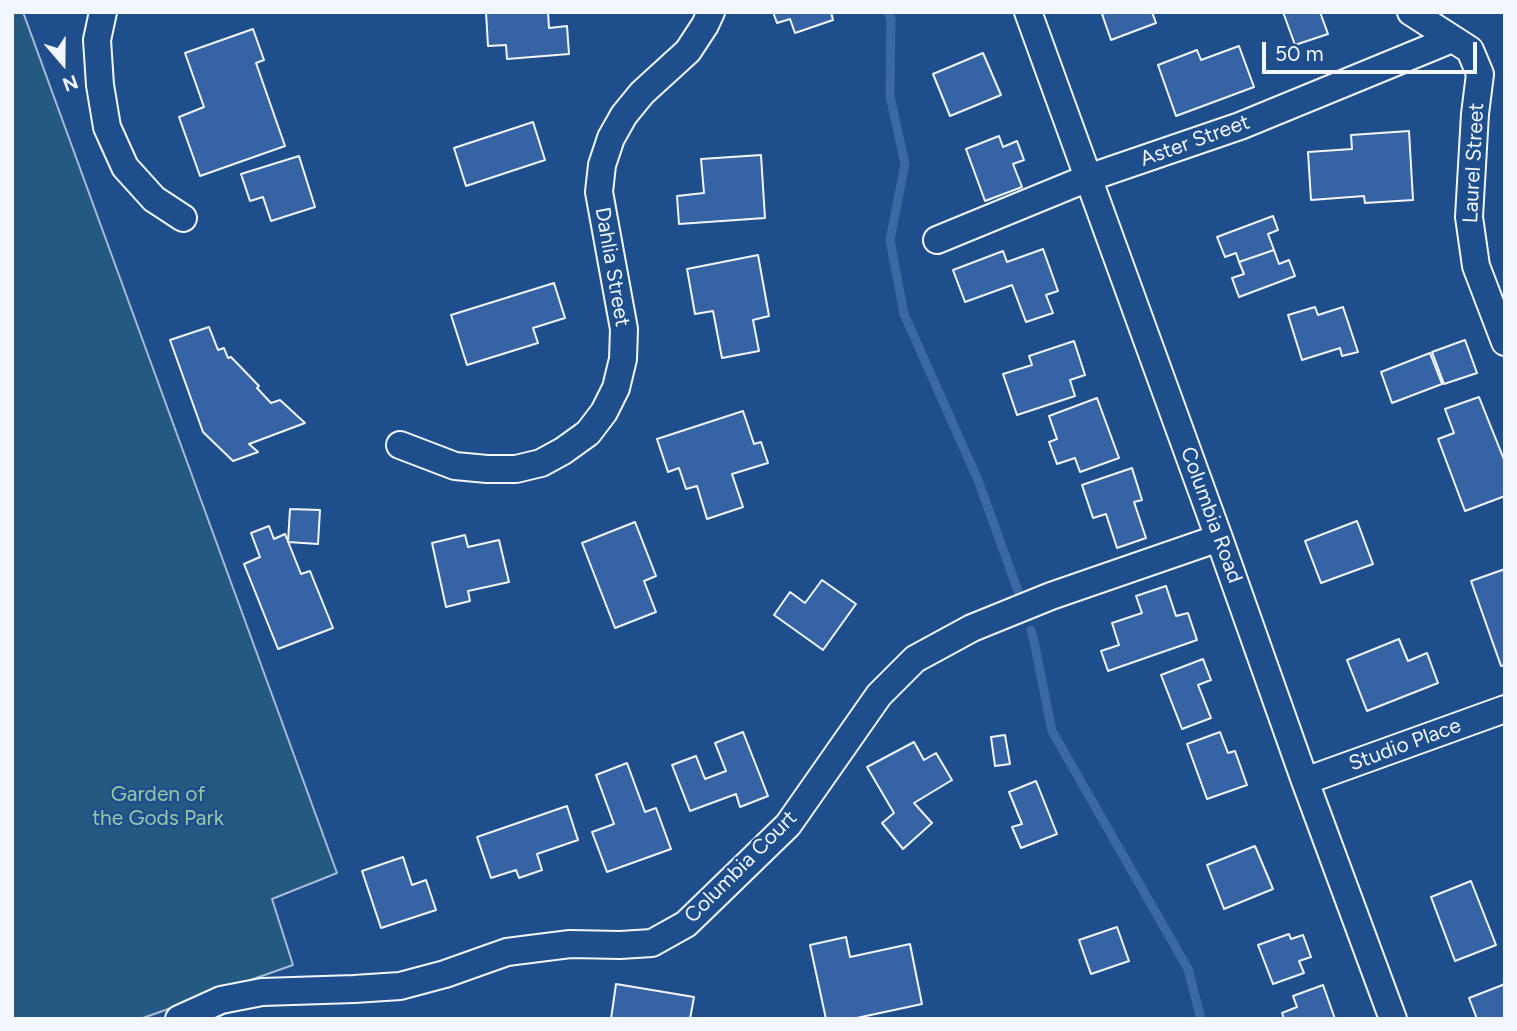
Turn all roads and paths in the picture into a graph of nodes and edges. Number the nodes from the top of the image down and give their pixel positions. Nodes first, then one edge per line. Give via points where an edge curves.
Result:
1 (103, 12) edge
2 (711, 12) edge
3 (1028, 12) edge
4 (1411, 12) edge
5 (1451, 38) junction
6 (1088, 178) junction
7 (183, 218) dead end
8 (937, 240) dead end
9 (1505, 342) edge
10 (400, 446) dead end
11 (1219, 538) junction
12 (1505, 709) edge
13 (1306, 781) junction
14 (179, 1019) edge
15 (1393, 1019) edge

1 - 7 street via 97,40 107,127 125,167 154,199
2 - 10 street, Dahlia Street via 688,51 624,116 602,165 599,192 624,329 617,388 604,412 563,451 541,464 516,469 456,466
3 - 6 street, Columbia Road
4 - 5 street, Laurel Street
5 - 6 street, Aster Street via 1240,125
5 - 9 street, Laurel Street via 1470,50 1480,74 1469,217 1476,266
6 - 8 street, Aster Street
6 - 11 street, Columbia Road
11 - 13 street, Columbia Road
11 - 14 street, Columbia Court via 1051,596 972,628 915,659 880,695 788,825 686,924 652,943 570,944 508,952 400,986 262,992 221,1000
12 - 13 street, Studio Place
13 - 15 street, Columbia Road

